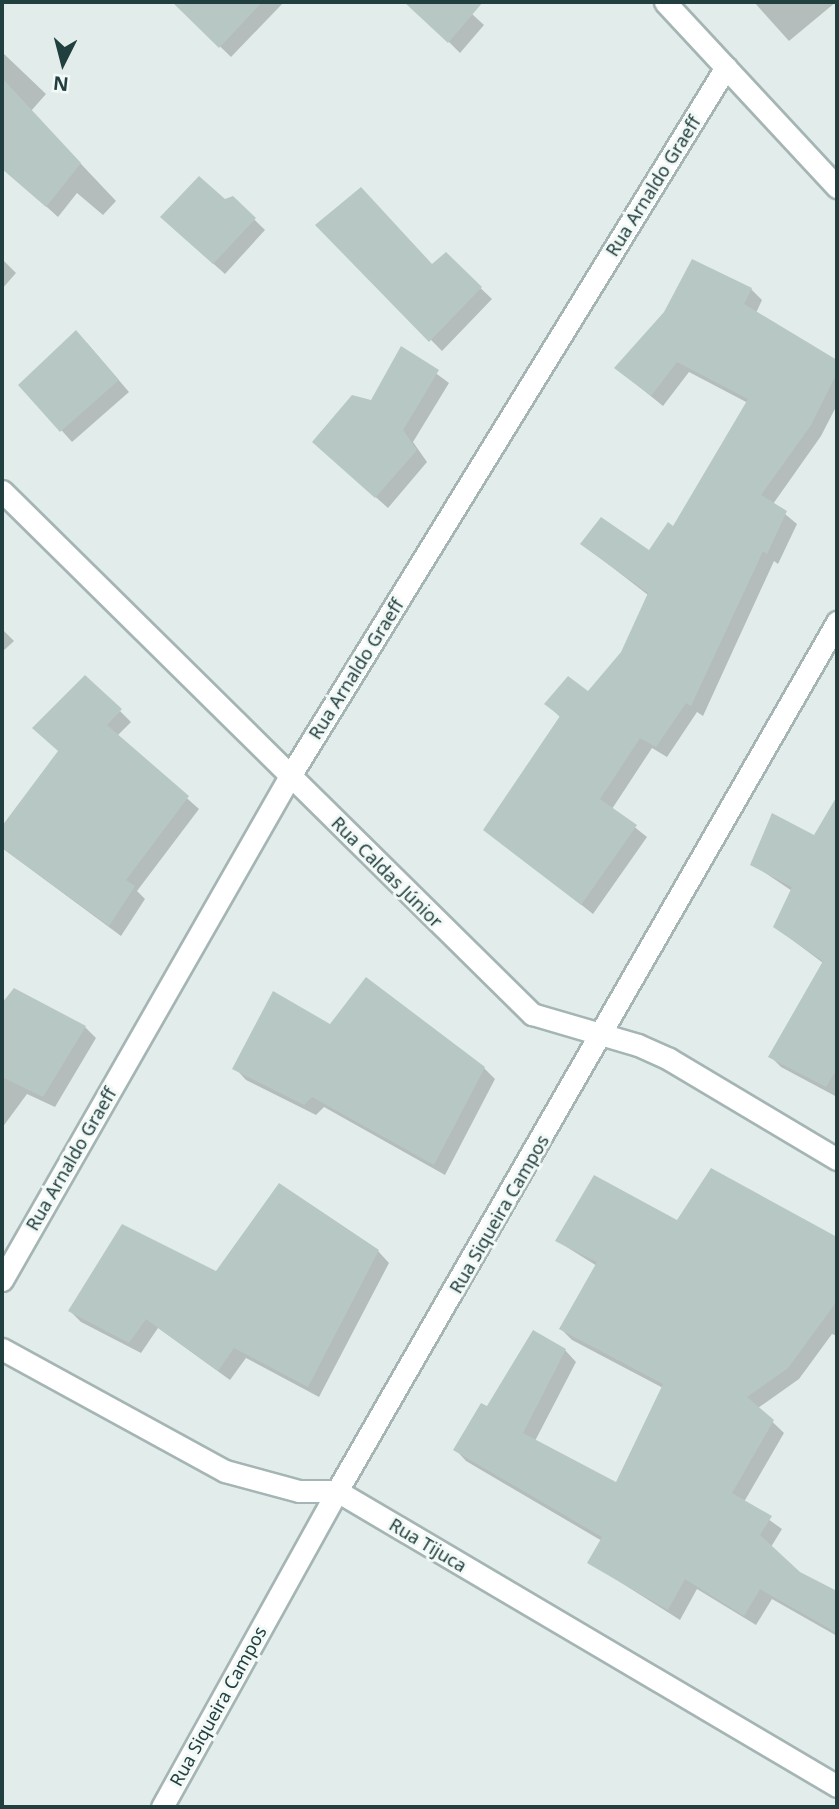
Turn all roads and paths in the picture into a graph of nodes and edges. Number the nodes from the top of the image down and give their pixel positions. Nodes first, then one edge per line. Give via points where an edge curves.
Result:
1 (666, 2) edge
2 (726, 67) junction
3 (837, 187) edge
4 (2, 491) edge
5 (836, 627) edge
6 (290, 776) junction
7 (602, 1035) junction
8 (837, 1159) edge
9 (2, 1280) edge
10 (2, 1349) edge
11 (337, 1491) junction
12 (837, 1786) edge
13 (162, 1807) edge

1 - 2 street
2 - 3 street
2 - 6 street, Rua Arnaldo Graeff
4 - 6 street, Rua Caldas Júnior
5 - 7 street, Rua Siqueira Campos
6 - 7 street, Rua Caldas Júnior via 533,1014
6 - 9 street, Rua Arnaldo Graeff
7 - 8 street, Rua Caldas Júnior via 669,1059
7 - 11 street, Rua Siqueira Campos
10 - 11 street via 225,1471 299,1491
11 - 12 street, Rua Tijuca
11 - 13 street, Rua Siqueira Campos

